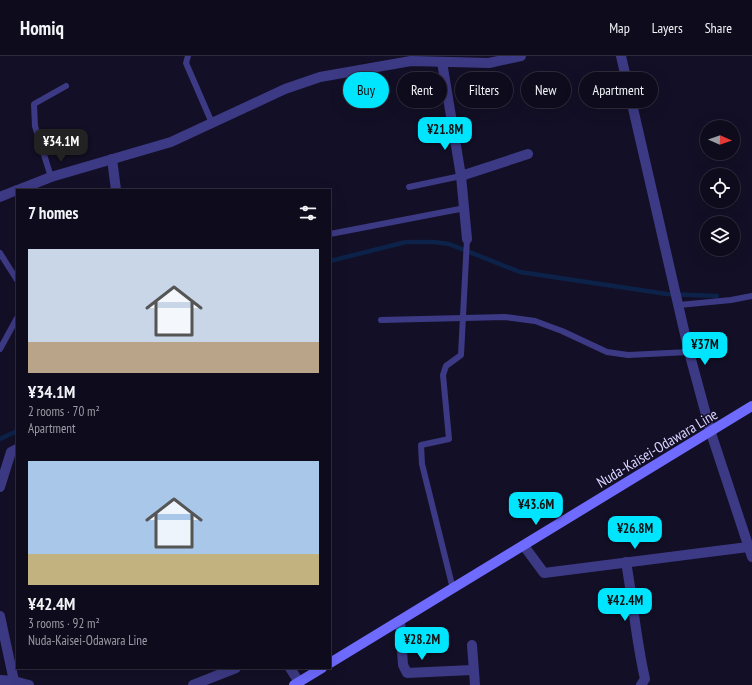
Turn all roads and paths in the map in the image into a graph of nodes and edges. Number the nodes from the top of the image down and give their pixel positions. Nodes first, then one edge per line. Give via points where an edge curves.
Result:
1 (188, 56) edge
2 (521, 56) edge
3 (621, 56) edge
4 (439, 60) edge
5 (66, 86) dead end
6 (212, 123) junction
7 (528, 154) dead end
8 (112, 159) junction
9 (461, 176) junction
10 (51, 177) junction
11 (409, 187) dead end
12 (21, 189) edge
13 (116, 189) edge
14 (16, 191) edge
15 (0, 197) edge
16 (465, 208) junction
17 (331, 234) edge
18 (467, 239) joint
19 (0, 253) edge
20 (16, 278) edge
21 (752, 296) edge
22 (679, 305) junction
23 (463, 318) junction
24 (16, 320) edge
25 (381, 320) dead end
26 (0, 349) edge
27 (689, 352) junction
28 (752, 406) edge
29 (710, 433) junction
30 (16, 450) edge
31 (0, 487) edge
32 (524, 546) junction
33 (748, 547) junction
34 (752, 557) edge
35 (626, 562) junction
36 (453, 589) junction
37 (0, 616) edge
38 (400, 621) junction
39 (472, 645) dead end
40 (331, 662) edge
41 (233, 669) edge
42 (290, 669) edge
43 (320, 669) edge
44 (472, 670) junction
45 (0, 680) edge
46 (14, 681) junction
47 (296, 683) edge
48 (29, 685) edge
49 (193, 685) edge
50 (474, 685) edge
51 (641, 685) edge

1 - 6 lane via 186,63
2 - 4 street via 489,63
3 - 22 street
4 - 6 street via 411,61 320,77 285,89
4 - 9 street
5 - 10 lane via 34,104 35,126
6 - 8 street via 171,142
7 - 9 street
8 - 10 street
8 - 13 street
9 - 11 lane
9 - 16 street
10 - 12 street
14 - 15 street
16 - 17 lane
16 - 18 street
18 - 23 lane
19 - 20 lane
21 - 22 lane
22 - 27 street
23 - 25 lane
23 - 27 lane via 505,317 535,321 606,352 628,356
23 - 36 lane via 461,355 446,366 443,375 450,439 421,445 422,464
24 - 26 lane
27 - 29 street
28 - 29 main road, Nuda-Kaisei-Odawara Line
29 - 32 main road, Nuda-Kaisei-Odawara Line
29 - 33 street
30 - 31 street via 11,452
32 - 35 street via 544,573
32 - 36 main road, Nuda-Kaisei-Odawara Line
33 - 34 street
33 - 35 street
35 - 51 street via 645,679
36 - 38 main road, Nuda-Kaisei-Odawara Line
37 - 46 street
38 - 40 main road, Nuda-Kaisei-Odawara Line
38 - 44 street via 403,665 407,673
39 - 44 street
41 - 49 street
42 - 47 street
43 - 47 main road
44 - 50 street
45 - 46 street
46 - 48 street

